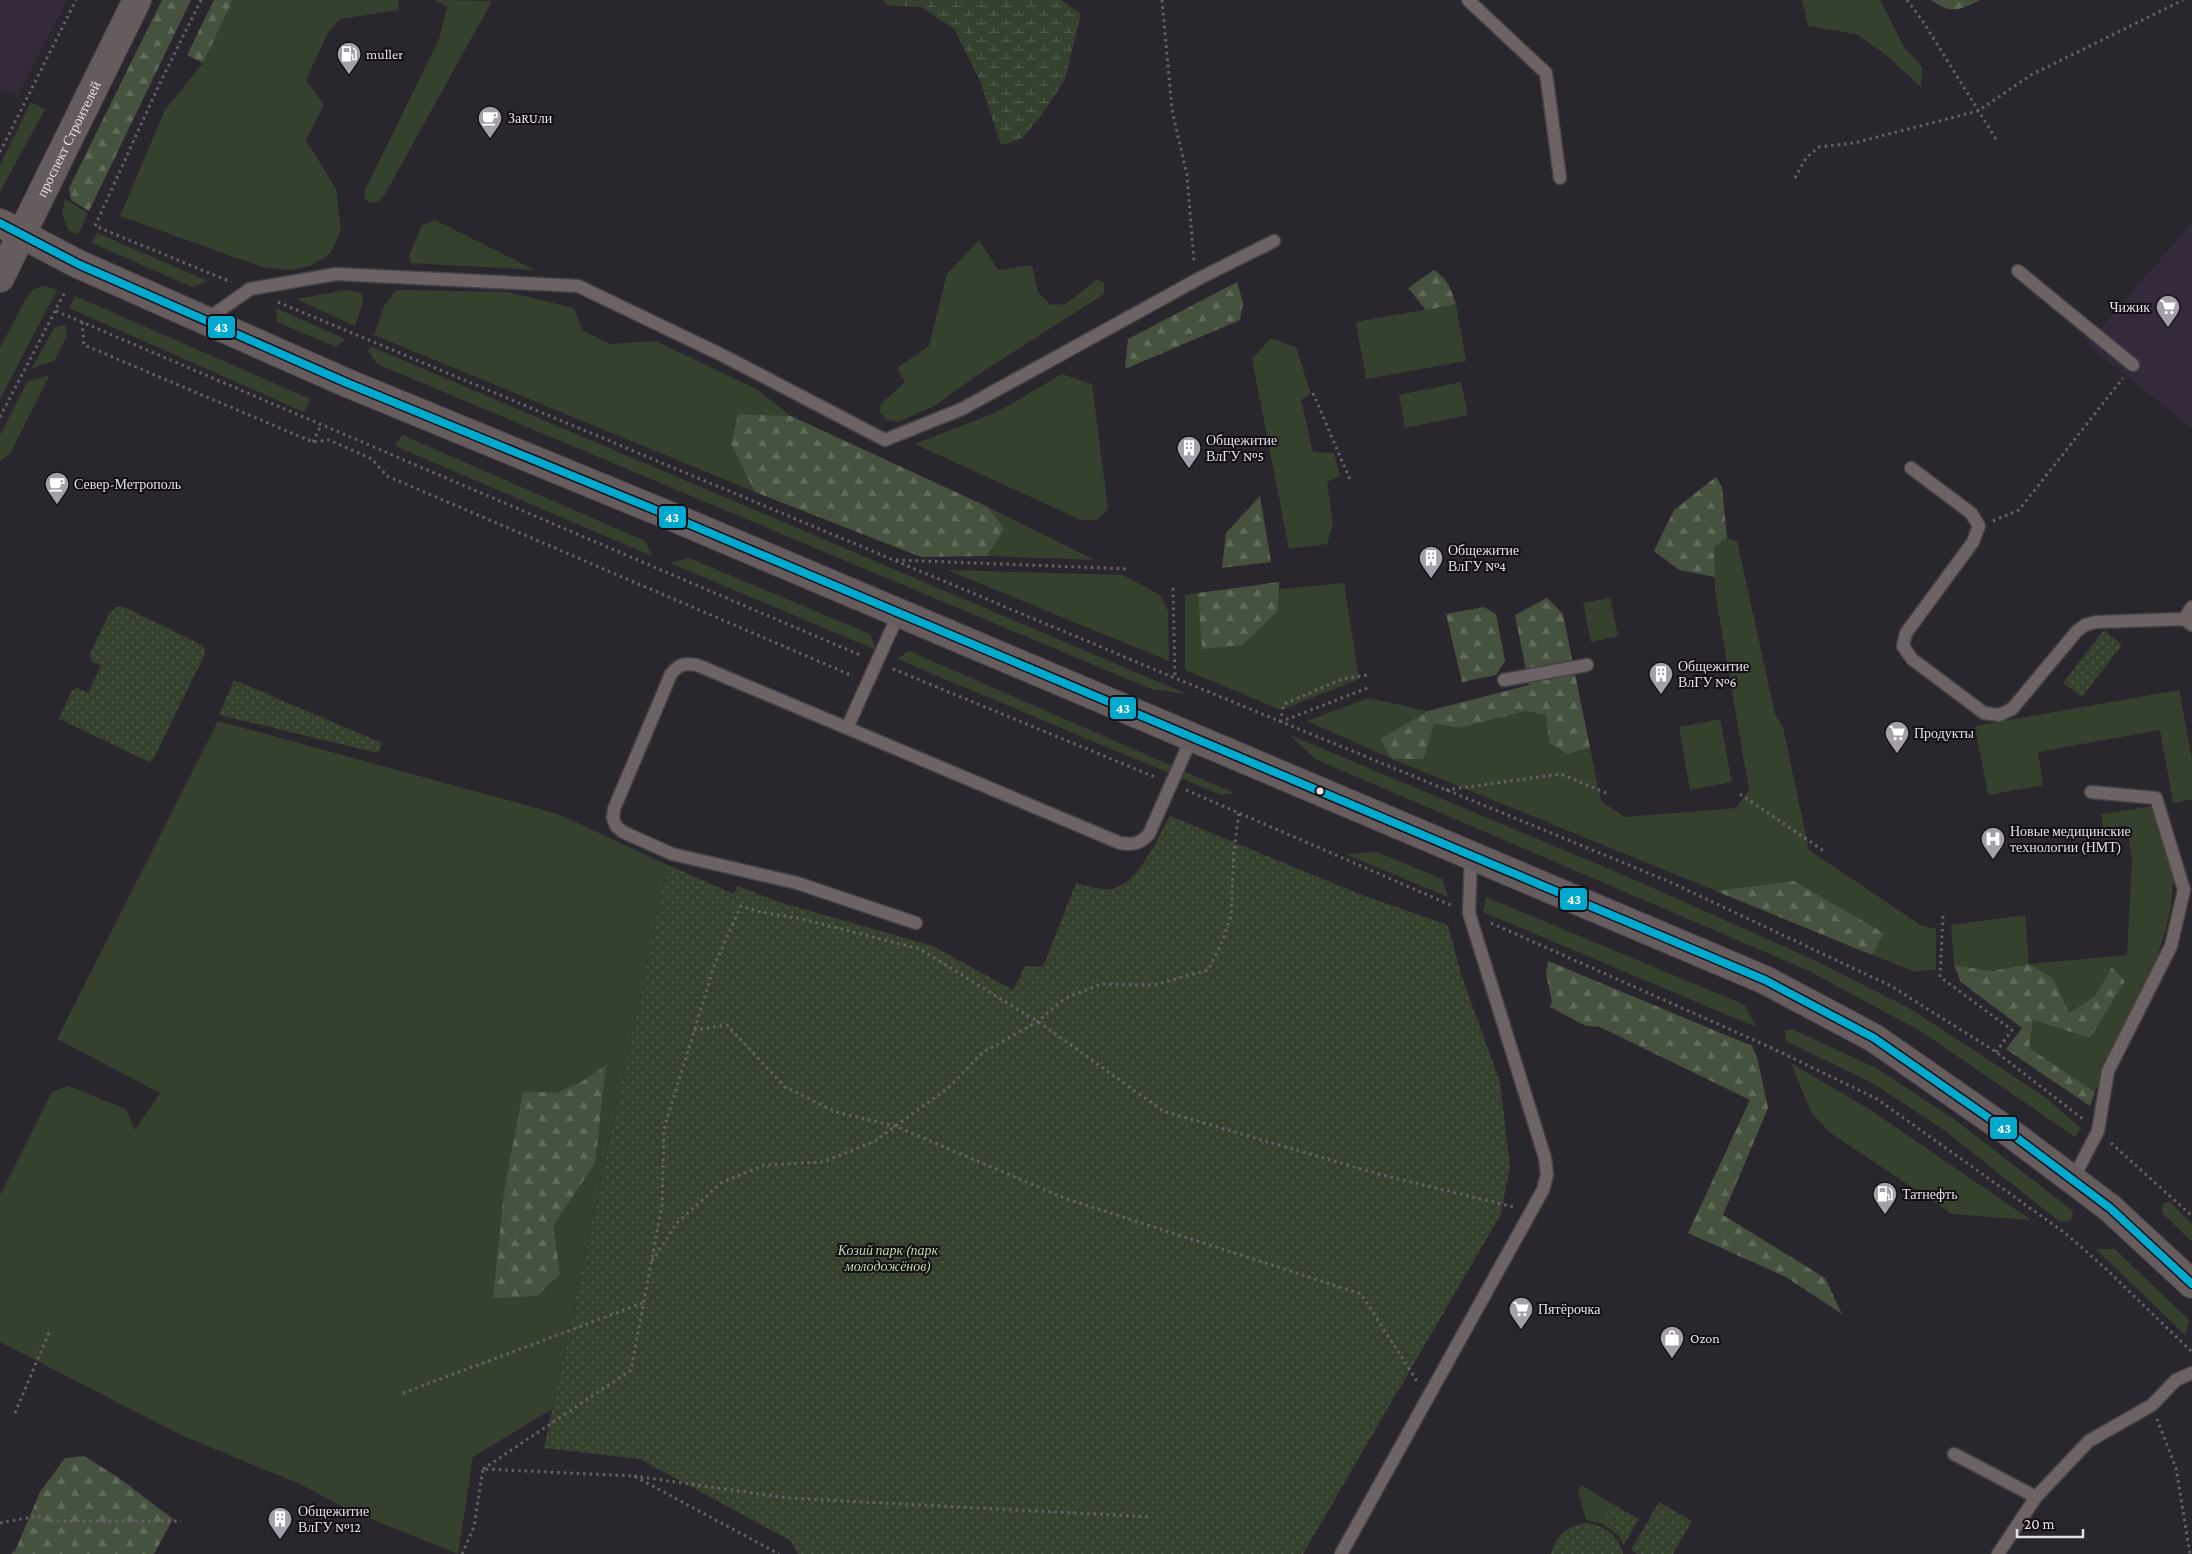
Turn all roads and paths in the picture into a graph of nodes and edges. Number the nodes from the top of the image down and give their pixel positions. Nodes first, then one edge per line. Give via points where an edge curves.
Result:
1 (76, 0) edge
2 (137, 0) edge
3 (201, 0) edge
4 (1162, 0) edge
5 (1468, 0) edge
6 (1907, 0) edge
7 (2183, 0) edge
8 (1978, 111) junction
9 (1996, 139) dead end
10 (0, 152) edge
11 (1560, 178) dead end
12 (1795, 178) dead end
13 (11, 229) edge
14 (1274, 241) dead end
15 (2018, 271) dead end
16 (0, 278) edge
17 (1195, 281) junction
18 (250, 289) junction
19 (66, 290) dead end
20 (56, 311) junction
21 (206, 320) junction
22 (82, 322) junction
23 (2132, 365) joint
24 (1313, 393) dead end
25 (0, 417) edge
26 (321, 425) junction
27 (313, 442) junction
28 (1911, 468) dead end
29 (1351, 482) dead end
30 (1979, 526) junction
31 (893, 560) junction
32 (1130, 568) dead end
33 (1173, 588) dead end
34 (2192, 607) edge
35 (899, 613) junction
36 (2188, 622) edge
37 (877, 662) junction
38 (1587, 665) dead end
39 (1368, 675) dead end
40 (1175, 678) junction
41 (1504, 680) dead end
42 (868, 682) junction
43 (1370, 687) dead end
44 (1280, 722) junction
45 (848, 728) junction
46 (1192, 737) junction
47 (1172, 784) junction
48 (1446, 790) junction
49 (2091, 792) dead end
50 (1609, 794) dead end
51 (1740, 794) dead end
52 (1240, 812) junction
53 (1824, 851) dead end
54 (1471, 855) junction
55 (1469, 913) junction
56 (1943, 916) dead end
57 (916, 923) dead end
58 (1037, 1022) junction
59 (694, 1030) junction
60 (1996, 1052) junction
61 (895, 1126) junction
62 (2098, 1131) junction
63 (2073, 1179) junction
64 (1532, 1211) junction
65 (2192, 1216) edge
66 (651, 1263) junction
67 (2192, 1284) edge
68 (643, 1303) junction
69 (50, 1330) dead end
70 (2192, 1352) edge
71 (2192, 1372) edge
72 (403, 1393) dead end
73 (1428, 1398) junction
74 (2152, 1405) junction
75 (15, 1413) dead end
76 (1954, 1454) dead end
77 (483, 1469) junction
78 (634, 1476) junction
79 (2036, 1497) junction
80 (1151, 1517) dead end
81 (181, 1522) dead end
82 (0, 1523) edge
83 (462, 1554) edge
84 (779, 1554) edge
85 (1341, 1554) edge
86 (1998, 1554) edge
87 (2190, 1554) edge

1 - 10 path
2 - 13 main road, проспект Строителей
3 - 18 path via 95,226
4 - 17 path via 1172,110 1187,175
5 - 11 lane via 1546,73
6 - 8 path
7 - 8 path via 2031,75
8 - 9 path
8 - 12 path via 1854,143 1819,148 1806,158
13 - 16 main road, проспект Строителей
13 - 21 main road via 78,264
14 - 17 lane
15 - 23 lane
17 - 18 lane via 962,409 885,440 724,356 578,286 336,274
18 - 21 lane
18 - 31 path
19 - 20 path
20 - 22 path
20 - 25 path
21 - 35 main road
22 - 26 path
22 - 27 path via 84,345
23 - 30 path via 2019,510
24 - 29 path
26 - 27 path
26 - 37 path
27 - 42 path via 328,440 372,459 387,476
28 - 30 lane via 1971,514
30 - 36 lane via 1973,542 1906,633 1903,646 1912,659 1984,713 1999,714 2012,709 2085,625 2096,622
31 - 32 path
31 - 40 path
33 - 40 path
34 - 36 lane
35 - 37 lane
35 - 46 main road
37 - 42 lane
37 - 47 path
38 - 41 lane
39 - 44 path via 1342,679 1284,704
40 - 44 path
42 - 45 lane
43 - 44 path
44 - 48 path
45 - 47 lane via 1132,845 1142,842 1149,834
45 - 57 lane via 697,665 677,666 614,809 613,818 616,826 624,832 672,854 797,883
46 - 47 lane
46 - 54 main road
47 - 52 path
48 - 50 path via 1561,774
48 - 60 path via 1670,882 1891,986
49 - 62 lane via 2156,798 2184,890 2171,946 2108,1071
51 - 53 path
52 - 55 path
52 - 58 path via 1234,850 1231,916 1208,970 1154,985 1101,984 1064,999
54 - 55 lane
54 - 63 main road via 1764,980 1874,1038
55 - 64 lane via 1545,1158 1547,1175
55 - 70 path via 1774,1049 1877,1099 2064,1233
56 - 60 path via 1940,978 2012,1030
58 - 59 path via 920,949 741,906 714,966
58 - 61 path via 982,1053 948,1088
58 - 64 path via 1163,1111 1378,1174
59 - 61 path via 727,1025 785,1087 836,1112
59 - 66 path via 664,1129 662,1204
60 - 62 path
61 - 66 path via 875,1142 823,1162 764,1165 721,1183 677,1222
61 - 73 path via 1064,1198 1361,1294
62 - 63 lane
62 - 65 path
63 - 67 main road via 2110,1208
64 - 73 lane
66 - 68 path
68 - 72 path
68 - 77 path via 631,1370
69 - 75 path
71 - 74 lane via 2176,1380
73 - 85 lane
74 - 79 lane via 2089,1441
74 - 87 path via 2176,1468
76 - 79 lane
77 - 78 path
77 - 83 path via 474,1527
78 - 80 path via 787,1498
78 - 84 path
79 - 86 lane
81 - 82 path via 52,1522 38,1516

